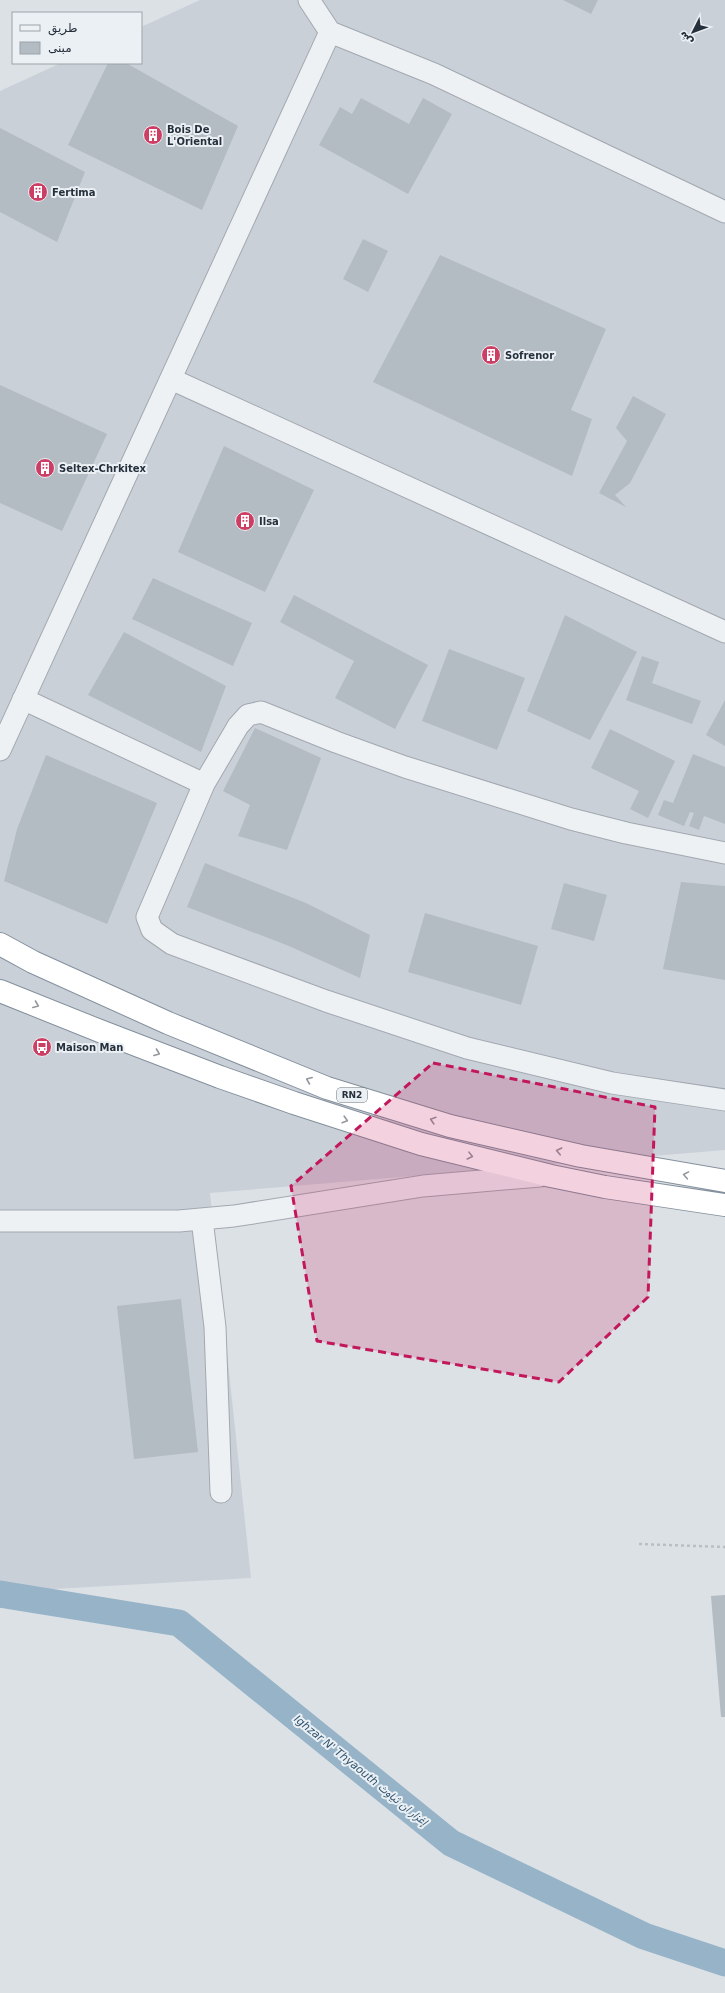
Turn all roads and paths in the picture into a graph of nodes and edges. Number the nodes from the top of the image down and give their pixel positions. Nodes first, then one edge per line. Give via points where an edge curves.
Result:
1 (309, 0) edge
2 (330, 32) junction
3 (725, 212) edge
4 (171, 379) junction
5 (725, 632) edge
6 (23, 699) junction
7 (0, 750) edge
8 (204, 784) junction
9 (725, 853) edge
10 (0, 944) edge
11 (0, 991) edge
12 (725, 1100) edge
13 (551, 1176) junction
14 (725, 1181) edge
15 (725, 1205) edge
16 (202, 1219) junction
17 (0, 1221) edge
18 (221, 1492) dead end
19 (639, 1544) dead end
20 (725, 1547) edge

1 - 2 street
2 - 3 street via 434,74
2 - 4 street
4 - 5 street
4 - 6 street
6 - 7 street
6 - 8 street
8 - 9 street via 238,726 248,715 261,712 405,767 571,819
8 - 12 street via 147,917 152,930 172,944 326,1001 467,1048 612,1083
14 -> 10 highway, RN2 via 581,1156 458,1127 327,1088 168,1023
11 -> 13 highway, RN2 via 294,1103 421,1144
13 - 15 highway, RN2
13 - 16 street via 497,1178 423,1186
16 - 17 street
16 - 18 street via 215,1327
19 - 20 path

